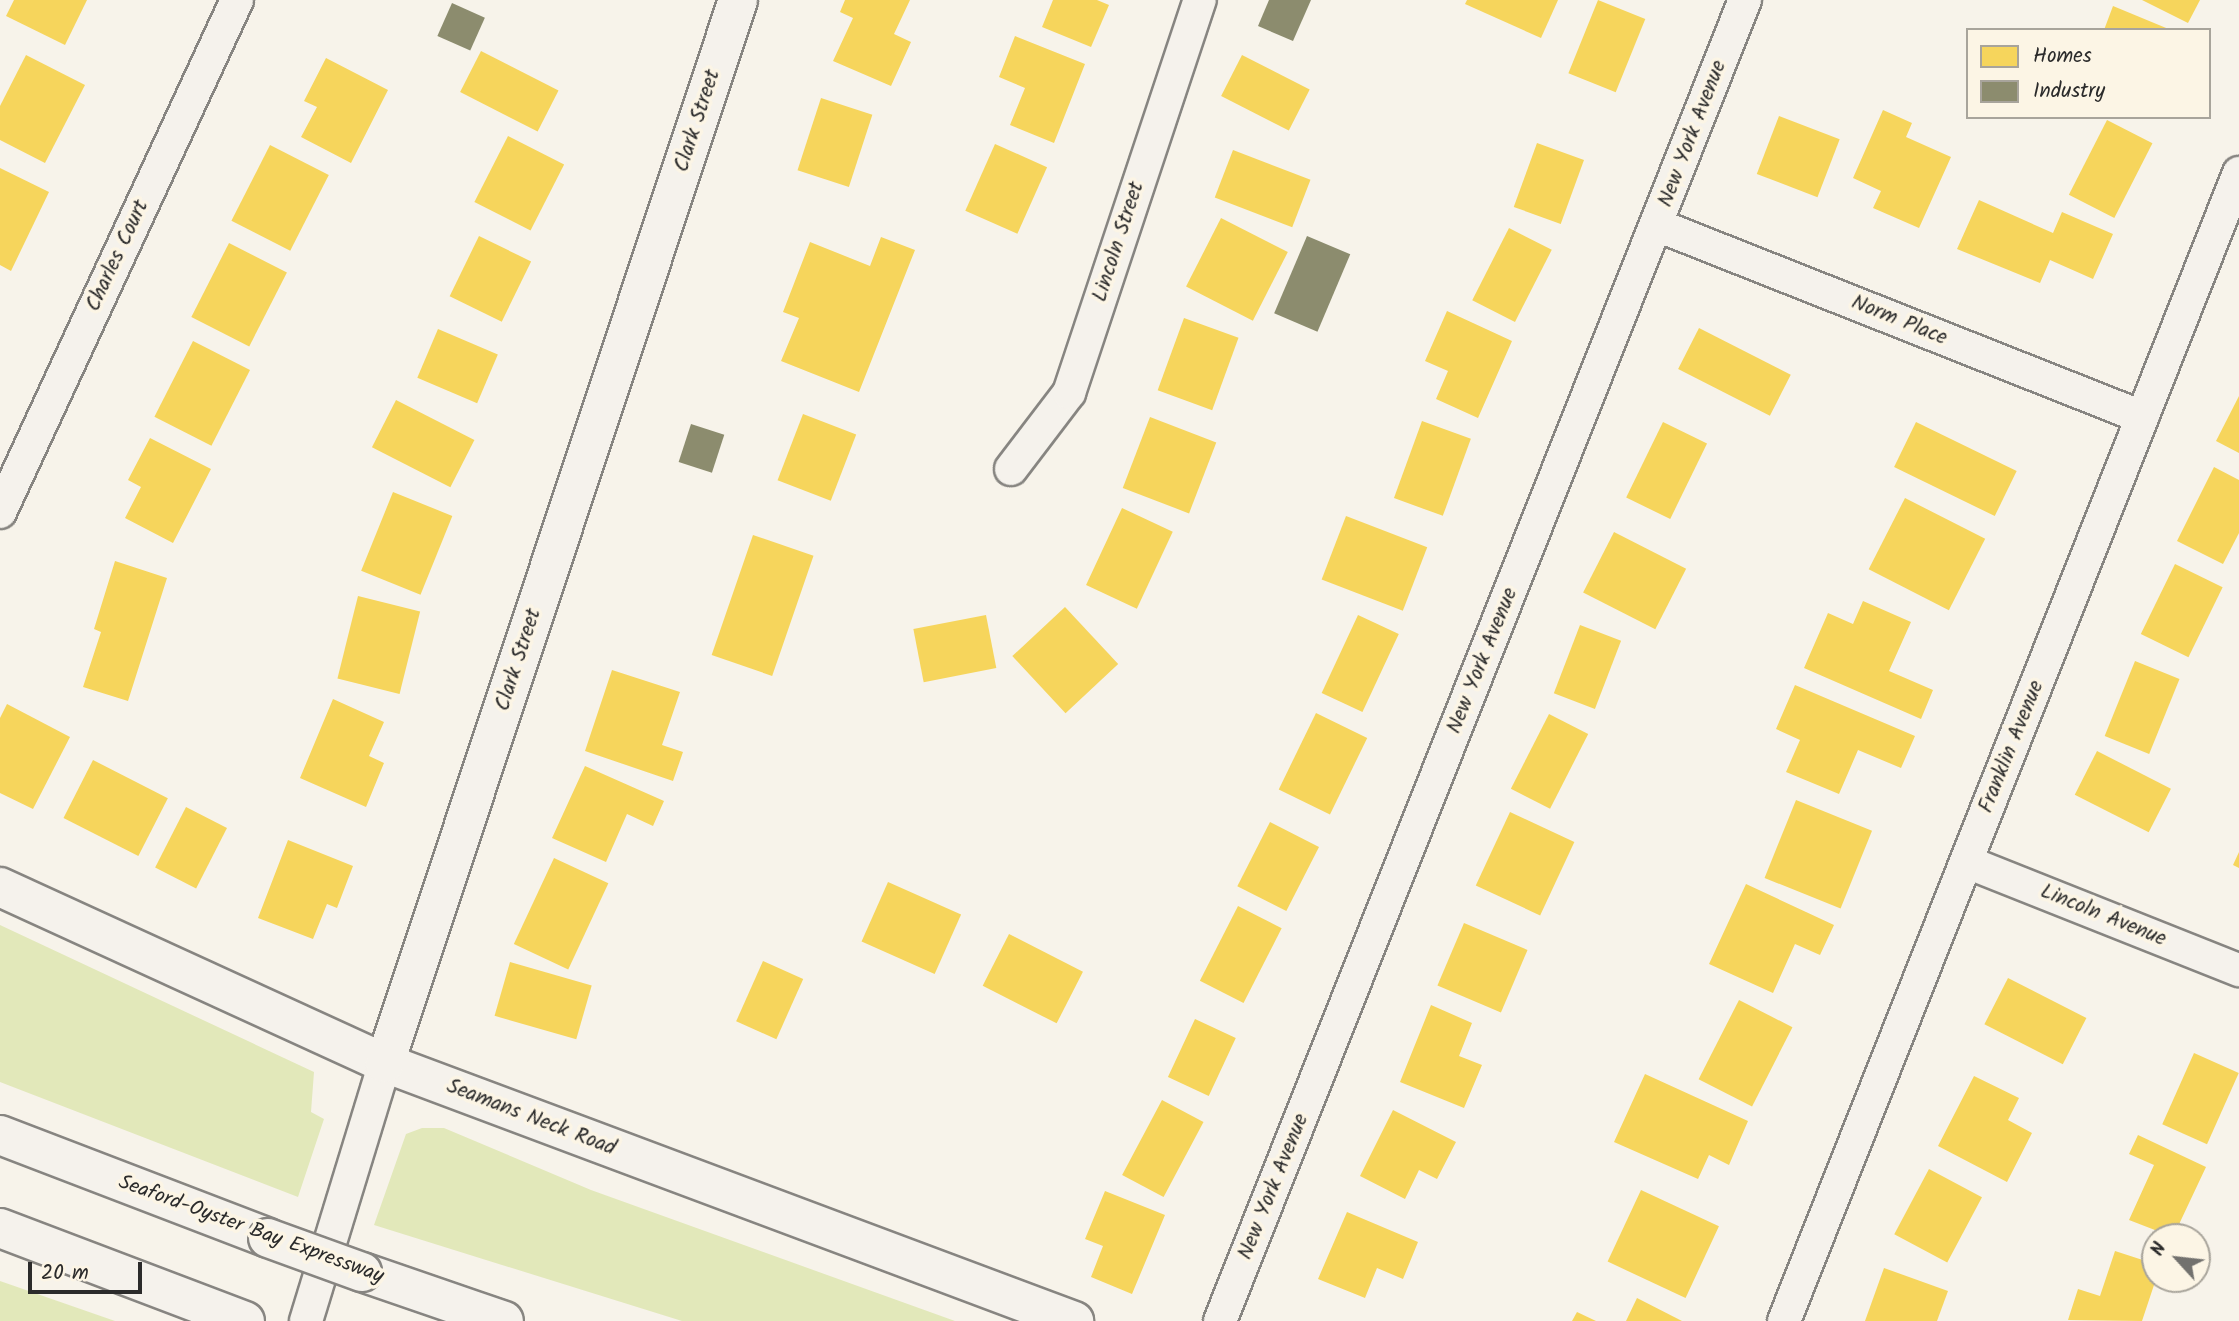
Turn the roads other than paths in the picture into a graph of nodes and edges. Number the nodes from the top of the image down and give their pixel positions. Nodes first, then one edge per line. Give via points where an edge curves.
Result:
1 (237, 0) edge
2 (738, 0) edge
3 (1200, 0) edge
4 (1745, 0) edge
5 (2239, 173) edge
6 (1657, 225) junction
7 (2142, 417) junction
8 (1011, 469) dead end
9 (0, 512) edge
10 (1967, 862) junction
11 (0, 887) edge
12 (2239, 970) edge
13 (385, 1063) junction
14 (0, 1135) edge
15 (0, 1228) edge
16 (244, 1321) edge
17 (306, 1321) edge
18 (504, 1321) edge
19 (1074, 1321) edge
20 (1220, 1321) edge
21 (1784, 1321) edge

1 - 9 street, Charles Court
2 - 13 main road, Clark Street
3 - 8 street, Lincoln Street via 1069,393
4 - 6 street, New York Avenue
5 - 7 street, Franklin Avenue
6 - 7 street, Norm Place
6 - 20 street, New York Avenue
7 - 10 street, Franklin Avenue
10 - 12 street, Lincoln Avenue
10 - 21 street, Franklin Avenue
11 - 13 main road, Seamans Neck Road
13 - 17 street, Clark Street
13 - 19 main road, Seamans Neck Road
14 - 18 main road, Seaford-Oyster Bay Expressway, bridge via 268,1238
15 - 16 main road

